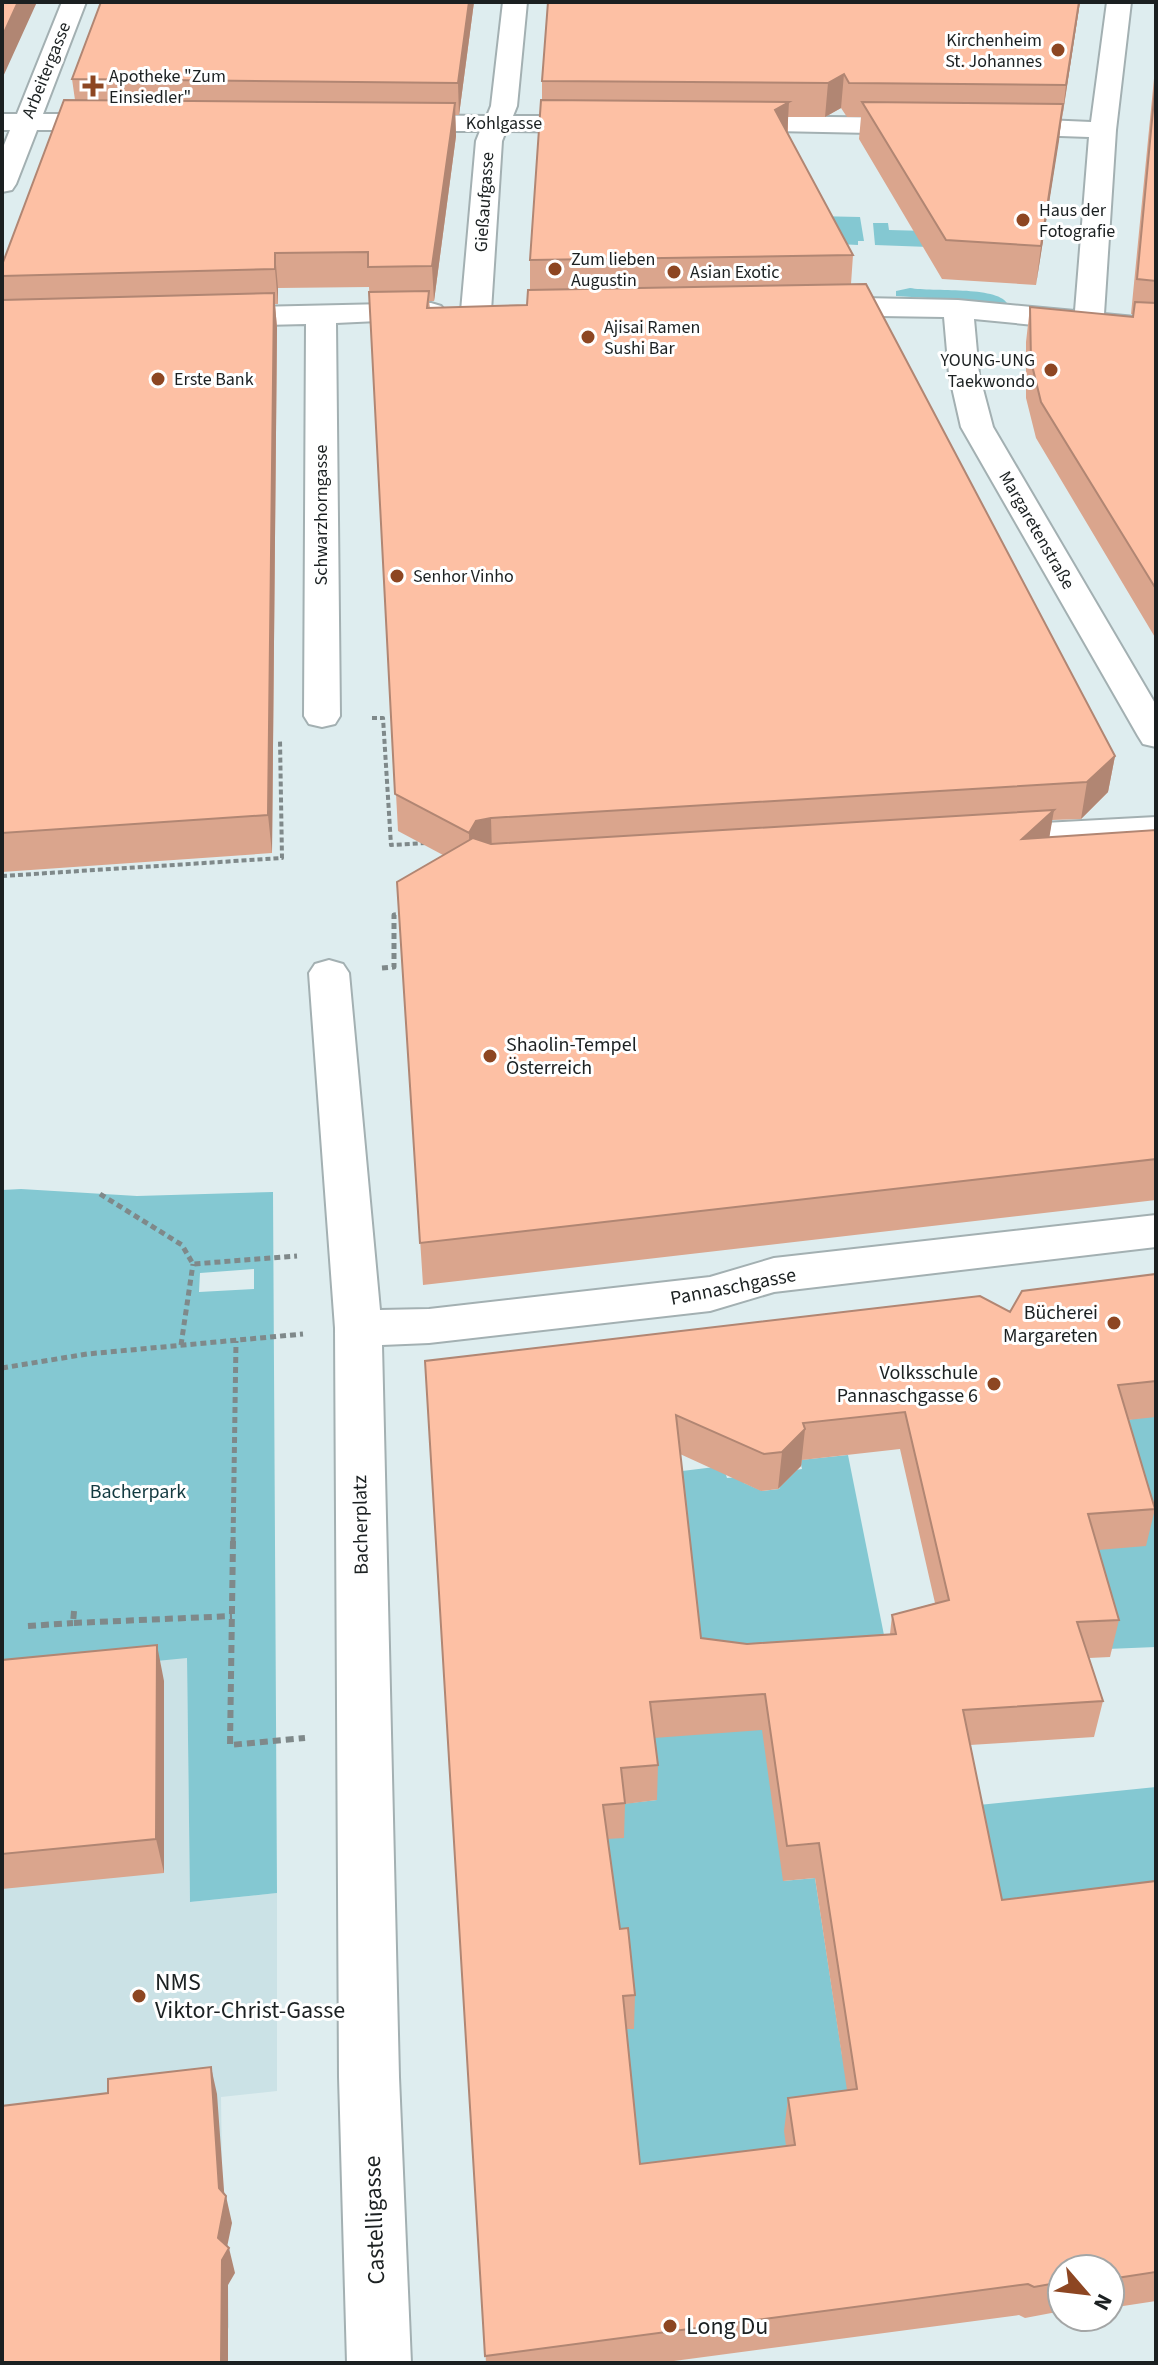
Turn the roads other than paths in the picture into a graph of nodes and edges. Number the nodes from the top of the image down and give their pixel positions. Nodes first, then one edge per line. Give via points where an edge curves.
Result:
1 (74, 2) edge
2 (515, 2) edge
3 (1119, 2) edge
4 (14, 122) edge
5 (139, 122) edge
6 (372, 123) edge
7 (497, 123) junction
8 (624, 124) edge
9 (704, 124) edge
10 (942, 126) edge
11 (974, 126) edge
12 (1103, 130) junction
13 (2, 184) edge
14 (792, 306) edge
15 (958, 309) junction
16 (508, 310) edge
17 (476, 311) junction
18 (321, 314) junction
19 (186, 317) edge
20 (1089, 322) junction
21 (1156, 328) edge
22 (322, 716) road end
23 (1156, 736) edge
24 (1156, 829) edge
25 (962, 840) edge
26 (329, 973) road end
27 (1156, 1231) edge
28 (358, 1328) junction
29 (369, 2077) joint
30 (379, 2363) edge

1 - 4 street, Arbeitergasse
2 - 7 street, Gießaufgasse via 504,106
3 - 12 street
4 - 5 street
4 - 13 street, Arbeitergasse
6 - 7 street, Kohlgasse
7 - 8 street, Kohlgasse
7 - 17 street, Gießaufgasse via 489,141
9 - 10 street
11 - 12 street
12 - 20 street
14 - 15 street
15 - 20 street
15 - 23 street, Margaretenstraße via 964,374 977,427
16 - 17 street
17 - 18 street
18 - 19 street
18 - 22 street, Schwarzhorngasse
20 - 21 street
24 - 25 street
26 - 28 street, Bacherplatz
27 - 28 street, Pannaschgasse via 774,1275 710,1294 429,1326
28 - 29 street, Bacherplatz
29 - 30 street, Castelligasse

